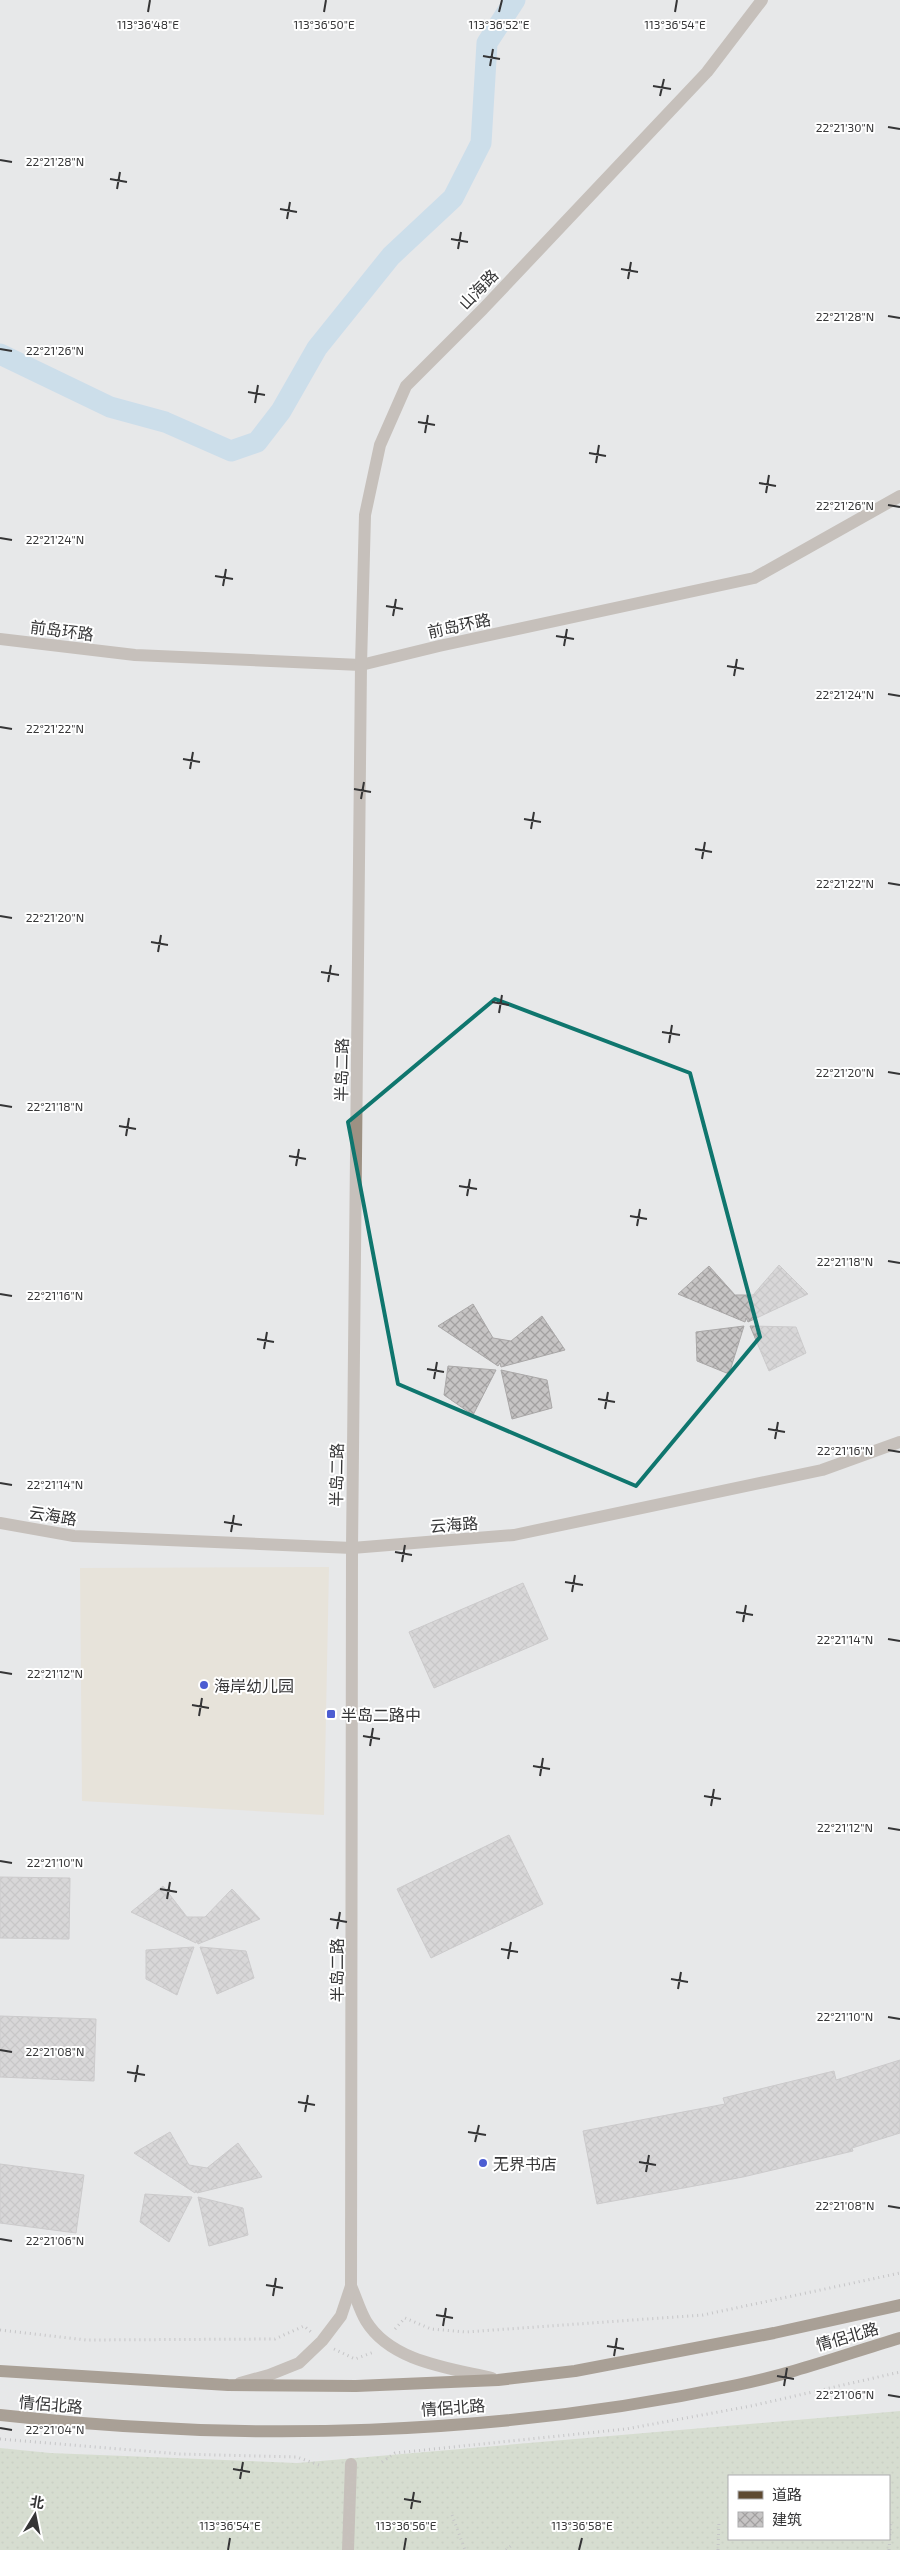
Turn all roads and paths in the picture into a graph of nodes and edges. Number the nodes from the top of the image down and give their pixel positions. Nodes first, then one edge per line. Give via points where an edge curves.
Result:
1 (762, 0) edge
2 (900, 496) edge
3 (0, 640) edge
4 (361, 665) junction
5 (900, 1442) edge
6 (0, 1523) edge
7 (352, 1548) junction
8 (900, 2273) edge
9 (351, 2286) junction
10 (900, 2305) edge
11 (0, 2330) edge
12 (900, 2338) edge
13 (322, 2341) junction
14 (384, 2341) junction
15 (0, 2371) edge
16 (498, 2380) junction
17 (228, 2385) junction
18 (0, 2415) edge
19 (0, 2439) edge
20 (351, 2464) dead end
21 (319, 2465) dead end
22 (452, 2515) dead end
23 (719, 2520) dead end
24 (891, 2521) dead end
25 (890, 2536) edge
26 (512, 2545) dead end
27 (348, 2550) edge
28 (465, 2550) edge
29 (506, 2550) edge
30 (718, 2550) edge

1 - 4 street, 山海路 via 706,72 406,386 380,445 365,515
2 - 4 street, 前岛环路 via 754,578
3 - 4 street, 前岛环路 via 135,655
4 - 7 street, 半岛二路
5 - 7 street, 云海路 via 822,1470 514,1536
6 - 7 street, 云海路 via 74,1536
7 - 9 street, 半岛二路
8 - 14 path via 703,2315 466,2332 431,2329 406,2318
9 - 13 street via 341,2316
9 - 14 street via 367,2322
10 - 16 main road, 情侶北路 via 584,2370
11 - 13 path via 86,2340 275,2339 304,2326
12 - 18 main road, 情侶北路 via 739,2385 555,2416 357,2430 198,2430 57,2422
13 - 14 path via 356,2359 375,2352
13 - 17 street via 299,2363 269,2375
14 - 16 street via 403,2353 432,2364
15 - 17 main road, 情侶北路
16 - 17 main road, 情侶北路 via 356,2386
19 - 21 path via 180,2454 297,2457
20 - 27 street
22 - 28 path
23 - 30 path
24 - 25 path
26 - 29 path

